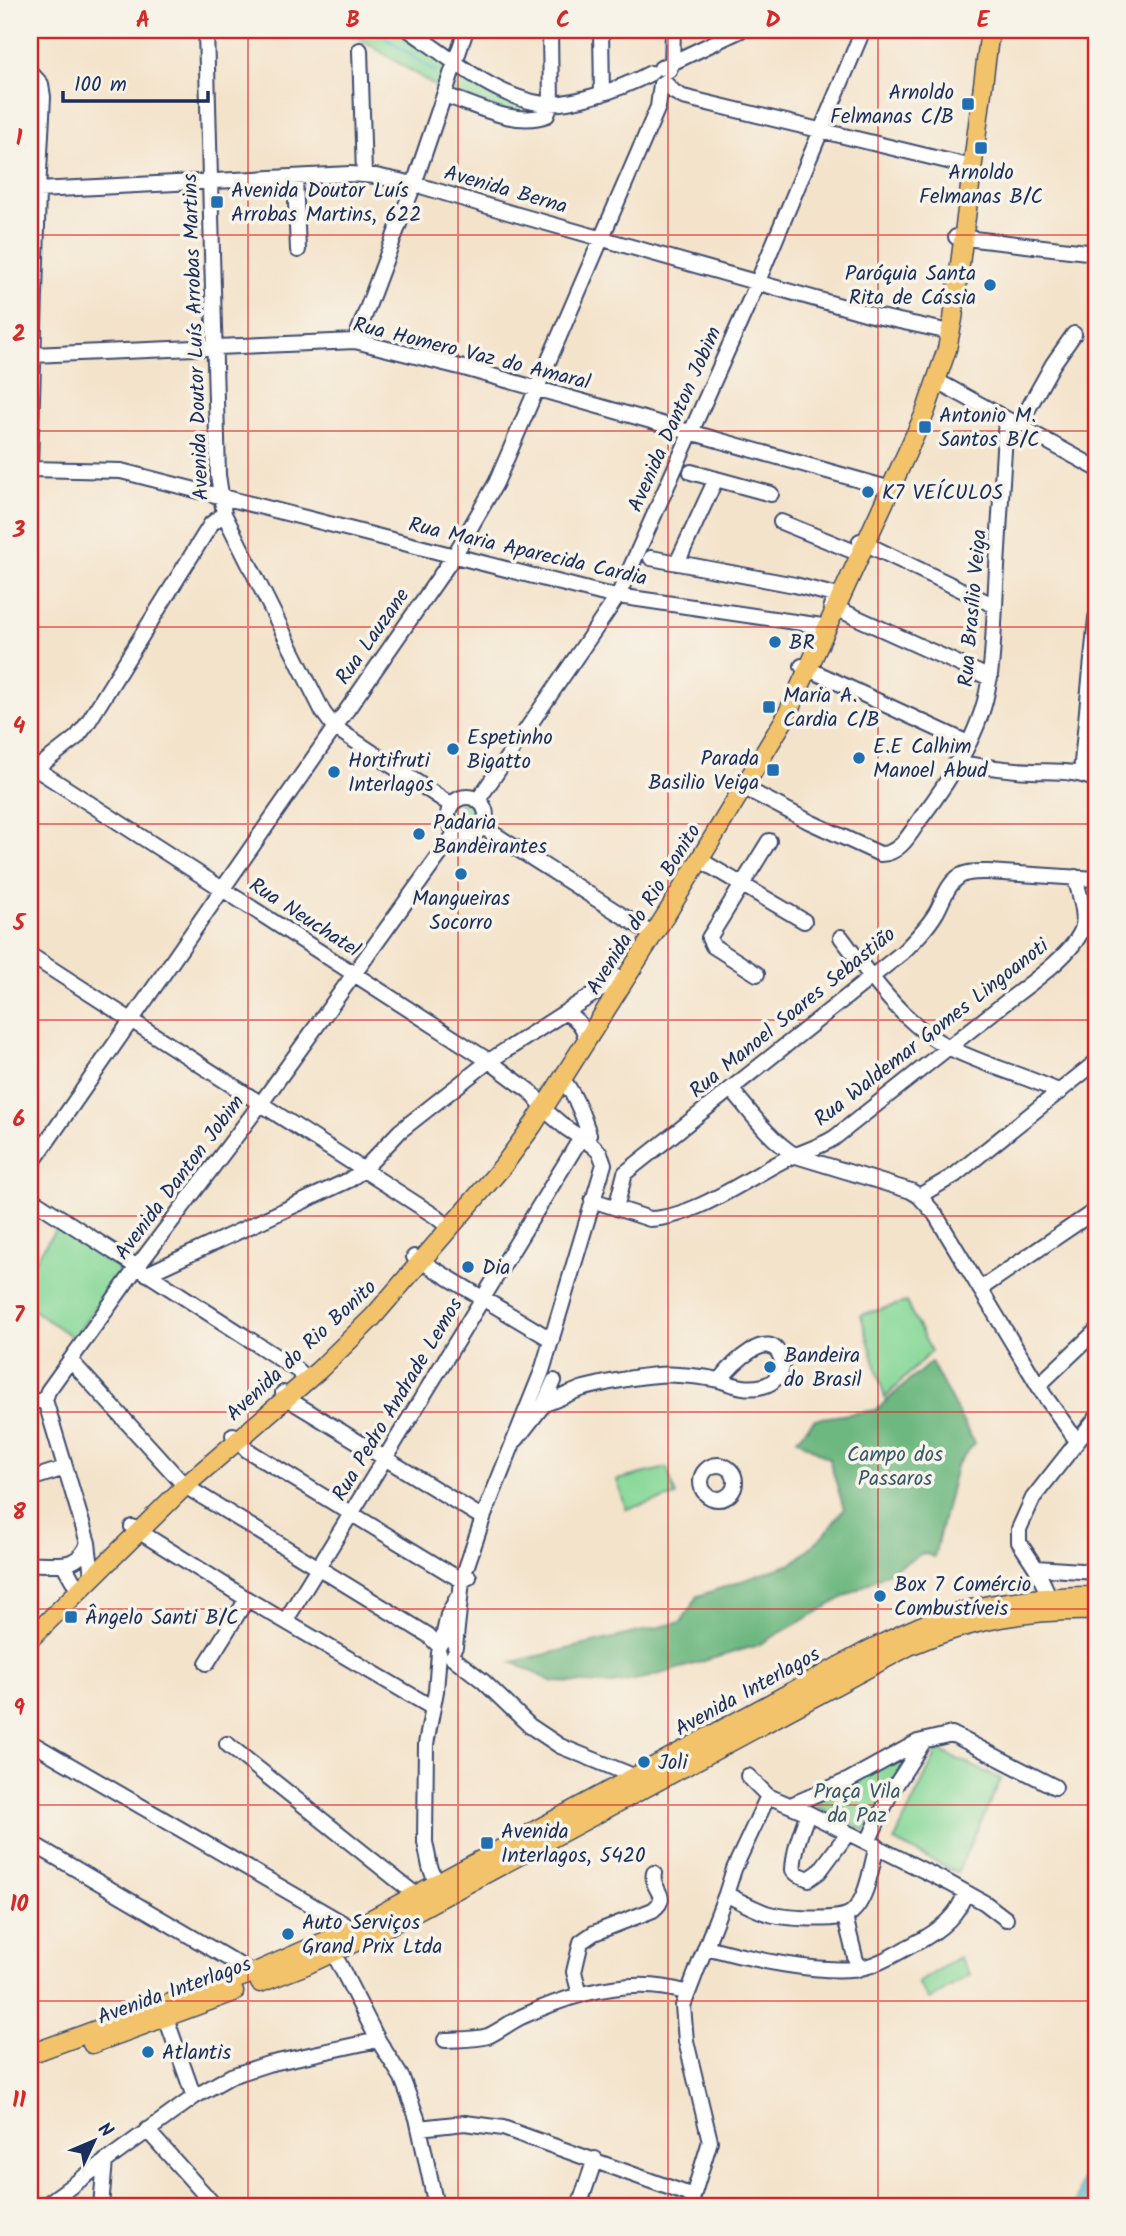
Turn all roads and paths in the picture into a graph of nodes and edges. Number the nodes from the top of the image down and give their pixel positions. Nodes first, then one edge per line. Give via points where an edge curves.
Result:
1 (206, 30) edge
2 (409, 30) edge
3 (466, 30) edge
4 (550, 30) edge
5 (601, 30) edge
6 (673, 30) edge
7 (741, 30) edge
8 (863, 30) edge
9 (982, 30) edge
10 (990, 30) edge
11 (360, 50) dead end
12 (455, 61) junction
13 (30, 72) edge
14 (661, 75) junction
15 (603, 94) junction
16 (444, 95) junction
17 (551, 103) junction
18 (821, 130) junction
19 (969, 166) junction
20 (364, 174) junction
21 (295, 178) junction
22 (209, 182) junction
23 (414, 184) junction
24 (38, 190) junction
25 (960, 237) junction
26 (603, 239) junction
27 (298, 250) dead end
28 (1096, 253) edge
29 (758, 282) junction
30 (946, 332) junction
31 (1074, 334) dead end
32 (355, 341) junction
33 (214, 347) junction
34 (32, 355) junction
35 (937, 381) junction
36 (537, 389) junction
37 (1012, 422) junction
38 (692, 433) junction
39 (30, 468) edge
40 (1096, 468) edge
41 (691, 472) dead end
42 (716, 479) junction
43 (888, 487) junction
44 (771, 494) dead end
45 (221, 498) junction
46 (224, 514) junction
47 (781, 522) dead end
48 (860, 546) junction
49 (454, 556) junction
50 (651, 558) dead end
51 (677, 563) junction
52 (618, 596) junction
53 (836, 601) junction
54 (995, 606) junction
55 (1096, 618) edge
56 (825, 626) junction
57 (806, 668) junction
58 (990, 678) junction
59 (334, 727) junction
60 (968, 743) junction
61 (956, 763) junction
62 (33, 767) edge
63 (1081, 773) junction
64 (1096, 780) edge
65 (741, 786) junction
66 (478, 800) junction
67 (451, 805) junction
68 (483, 827) junction
69 (456, 832) junction
70 (769, 841) dead end
71 (700, 860) junction
72 (1075, 877) junction
73 (1096, 879) edge
74 (741, 884) junction
75 (221, 888) junction
76 (804, 921) dead end
77 (650, 933) junction
78 (841, 937) dead end
79 (30, 955) edge
80 (353, 973) junction
81 (757, 974) dead end
82 (620, 977) junction
83 (871, 977) junction
84 (565, 1013) junction
85 (131, 1021) junction
86 (585, 1037) junction
87 (949, 1048) junction
88 (489, 1061) junction
89 (1096, 1062) edge
90 (563, 1080) junction
91 (731, 1089) junction
92 (1060, 1092) junction
93 (262, 1102) junction
94 (541, 1105) junction
95 (587, 1138) junction
96 (796, 1156) junction
97 (604, 1164) junction
98 (30, 1166) edge
99 (363, 1170) junction
100 (625, 1173) junction
101 (919, 1196) junction
102 (30, 1198) edge
103 (592, 1200) junction
104 (616, 1208) junction
105 (1096, 1210) edge
106 (447, 1226) junction
107 (418, 1259) junction
108 (142, 1270) junction
109 (980, 1289) junction
110 (483, 1299) junction
111 (1096, 1331) edge
112 (552, 1340) junction
113 (71, 1361) junction
114 (539, 1377) junction
115 (305, 1378) junction
116 (720, 1380) dead end
117 (554, 1381) junction
118 (1039, 1385) junction
119 (581, 1389) junction
120 (285, 1395) junction
121 (45, 1400) junction
122 (30, 1402) edge
123 (544, 1404) junction
124 (1096, 1418) edge
125 (235, 1438) junction
126 (1077, 1441) junction
127 (512, 1443) junction
128 (386, 1460) junction
129 (65, 1468) junction
130 (30, 1479) edge
131 (182, 1484) junction
132 (353, 1514) junction
133 (482, 1529) junction
134 (135, 1530) junction
135 (89, 1543) junction
136 (30, 1564) edge
137 (64, 1565) junction
138 (320, 1567) junction
139 (1036, 1568) junction
140 (93, 1571) junction
141 (1096, 1572) edge
142 (465, 1583) junction
143 (78, 1586) junction
144 (1049, 1596) junction
145 (1096, 1596) edge
146 (247, 1599) junction
147 (1096, 1611) edge
148 (286, 1620) junction
149 (30, 1629) edge
150 (30, 1639) edge
151 (446, 1650) junction
152 (207, 1663) dead end
153 (433, 1708) junction
154 (925, 1740) junction
155 (30, 1742) edge
156 (227, 1744) dead end
157 (748, 1776) dead end
158 (644, 1781) junction
159 (1055, 1787) dead end
160 (768, 1796) junction
161 (791, 1805) junction
162 (808, 1813) junction
163 (848, 1833) junction
164 (30, 1842) edge
165 (872, 1844) junction
166 (654, 1873) dead end
167 (437, 1884) junction
168 (965, 1892) junction
169 (726, 1894) junction
170 (416, 1895) junction
171 (845, 1917) junction
172 (1006, 1919) dead end
173 (353, 1929) junction
174 (330, 1947) junction
175 (706, 1947) junction
176 (858, 1969) junction
177 (253, 1973) junction
178 (687, 1993) junction
179 (580, 1995) junction
180 (166, 2018) junction
181 (378, 2040) junction
182 (445, 2040) dead end
183 (30, 2054) edge
184 (30, 2066) edge
185 (194, 2097) junction
186 (419, 2128) junction
187 (147, 2130) junction
188 (595, 2160) junction
189 (105, 2161) junction
190 (691, 2201) edge
191 (209, 2204) edge
192 (44, 2206) edge
193 (101, 2206) edge
194 (436, 2206) edge
195 (579, 2206) edge

1 - 22 street, Avenida Doutor Luís Arrobas Martins
2 - 12 street
3 - 12 street
4 - 17 street
5 - 15 street
6 - 14 street, Rua Lauzane
7 - 14 street
8 - 18 street, Avenida Danton Jobim
9 - 19 main road, Avenida do Rio Bonito
10 - 19 main road, Avenida do Rio Bonito
11 - 20 street
12 - 16 street
12 - 17 street via 500,91
13 - 24 street via 41,83 43,96
14 - 15 street
14 - 18 street via 683,97
14 - 26 street, Rua Lauzane via 658,107
15 - 17 street
16 - 17 street via 494,113 528,119 547,115
16 - 23 street
18 - 19 street
18 - 29 street, Avenida Danton Jobim
19 - 25 main road, Avenida do Rio Bonito
20 - 21 street, Avenida Berna
20 - 23 street, Avenida Berna
21 - 22 street, Avenida Berna
21 - 27 street
22 - 24 street, Avenida Berna
22 - 33 street, Avenida Doutor Luís Arrobas Martins
23 - 26 street, Avenida Berna
23 - 32 street
24 - 34 street
25 - 28 street
25 - 30 main road, Avenida do Rio Bonito
26 - 29 street, Avenida Berna
26 - 36 street, Rua Lauzane
29 - 30 street, Avenida Berna
29 - 38 street, Avenida Danton Jobim
30 - 35 main road, Avenida do Rio Bonito
30 - 43 main road, Avenida do Rio Bonito
31 - 37 street
32 - 33 street, Rua Homero Vaz do Amaral
32 - 36 street, Rua Homero Vaz do Amaral
33 - 34 street, Rua Homero Vaz do Amaral
33 - 45 street, Avenida Doutor Luís Arrobas Martins
34 - 39 street
35 - 37 street
35 - 43 main road, Avenida do Rio Bonito
36 - 38 street, Rua Homero Vaz do Amaral
36 - 49 street, Rua Lauzane via 496,483
37 - 40 street
37 - 54 street, Rua Brasílio Veiga
38 - 43 street, Rua Homero Vaz do Amaral
38 - 52 street, Avenida Danton Jobim
39 - 45 street, Rua Maria Aparecida Cardia via 121,471
41 - 42 street
42 - 44 street
42 - 51 street
43 - 48 main road, Avenida do Rio Bonito
45 - 46 street, Avenida Doutor Luís Arrobas Martins
45 - 49 street, Rua Maria Aparecida Cardia
46 - 59 street, Avenida Doutor Luís Arrobas Martins
46 - 62 street via 212,524 87,724 77,737
47 - 48 street
48 - 53 main road, Avenida do Rio Bonito
48 - 54 street
49 - 52 street, Rua Maria Aparecida Cardia
49 - 59 street, Rua Lauzane
50 - 51 street
51 - 53 street via 795,585
52 - 56 street, Rua Maria Aparecida Cardia
52 - 66 street, Avenida Danton Jobim
53 - 56 main road, Avenida do Rio Bonito
53 - 58 street
54 - 58 street, Rua Brasílio Veiga
55 - 63 street
56 - 57 main road, Avenida do Rio Bonito
57 - 60 street
57 - 65 main road, Avenida do Rio Bonito
58 - 60 street, Rua Brasílio Veiga
59 - 67 street, Avenida Doutor Luís Arrobas Martins
59 - 75 street, Rua Lauzane
60 - 61 street, Rua Brasílio Veiga
61 - 63 street
61 - 65 street, Rua Brasílio Veiga via 899,848 887,855
62 - 75 street, Rua Neuchatel
63 - 64 street
65 - 71 main road, Avenida do Rio Bonito
65 - 77 main road, Avenida do Rio Bonito
66 - 67 street via 460,798
66 - 68 street via 486,816
67 - 69 street via 447,816
68 - 69 street via 474,834
68 - 77 street
69 - 80 street, Avenida Danton Jobim
70 - 74 street
71 - 74 street
71 - 77 main road, Avenida do Rio Bonito
72 - 73 street, Rua Manoel Soares Sebastião
72 - 83 street, Rua Manoel Soares Sebastião via 988,872 960,876 923,932
72 - 87 street, Rua Waldemar Gomes Lingoanoti via 1083,913 1081,934 1050,966
74 - 76 street
74 - 81 street via 709,938 713,946
75 - 80 street, Rua Neuchatel
75 - 85 street, Rua Lauzane
77 - 82 main road, Avenida do Rio Bonito
77 - 86 main road, Avenida do Rio Bonito
78 - 83 street
79 - 85 street
80 - 88 street, Rua Neuchatel
80 - 93 street, Avenida Danton Jobim
82 - 84 street
82 - 86 main road, Avenida do Rio Bonito
83 - 87 street via 918,1026
83 - 91 street, Rua Manoel Soares Sebastião
84 - 86 street via 579,1021
84 - 88 street
85 - 93 street
85 - 98 street, Rua Lauzane
86 - 90 main road, Avenida do Rio Bonito
86 - 94 main road, Avenida do Rio Bonito
87 - 92 street
87 - 96 street, Rua Waldemar Gomes Lingoanoti via 834,1138
88 - 94 street, Rua Neuchatel
88 - 99 street via 400,1131
89 - 92 street
90 - 94 main road, Avenida do Rio Bonito
90 - 95 street
91 - 96 street via 766,1131
91 - 100 street, Rua Manoel Soares Sebastião
92 - 101 street via 955,1175
93 - 99 street
93 - 108 street, Avenida Danton Jobim
94 - 95 street, Rua Neuchatel
94 - 106 main road, Avenida do Rio Bonito via 513,1153
95 - 97 street
95 - 110 street, Rua Pedro Andrade Lemos
96 - 101 street
96 - 104 street, Rua Waldemar Gomes Lingoanoti via 704,1203 661,1219
97 - 100 street
97 - 103 street
99 - 106 street
99 - 108 street via 323,1194
100 - 104 street
101 - 109 street via 935,1214
102 - 108 street
103 - 104 street, Rua Waldemar Gomes Lingoanoti
103 - 112 street
105 - 109 street
106 - 107 main road, Avenida do Rio Bonito
107 - 110 street
107 - 115 main road, Avenida do Rio Bonito via 373,1317
108 - 113 street, Avenida Danton Jobim
108 - 115 street
109 - 118 street
110 - 112 street
110 - 128 street, Rua Pedro Andrade Lemos
111 - 118 street
112 - 114 street
113 - 121 street, Avenida Danton Jobim
113 - 131 street
114 - 117 street
114 - 127 street
115 - 120 main road, Avenida do Rio Bonito
116 - 119 street via 663,1374
117 - 119 street
117 - 123 street
118 - 126 street
119 - 123 street
120 - 125 main road, Avenida do Rio Bonito
120 - 128 street
121 - 122 street
121 - 129 street
123 - 127 street
124 - 126 street
125 - 131 main road, Avenida do Rio Bonito
125 - 132 street via 247,1450
126 - 139 street via 1032,1498 1019,1529 1019,1542
127 - 133 street
128 - 132 street, Rua Pedro Andrade Lemos
128 - 133 street
129 - 130 street
129 - 135 street
131 - 134 main road, Avenida do Rio Bonito
131 - 138 street
132 - 138 street, Rua Pedro Andrade Lemos
132 - 142 street
133 - 142 street
134 - 140 main road, Avenida do Rio Bonito
134 - 146 street
135 - 137 street via 79,1558
135 - 140 street
136 - 137 street
137 - 143 street
138 - 148 street, Rua Pedro Andrade Lemos
138 - 151 street
139 - 141 street
139 - 144 street
140 - 143 main road, Avenida do Rio Bonito
142 - 151 street via 448,1615
143 - 149 main road, Avenida do Rio Bonito
143 - 150 main road, Avenida do Rio Bonito
144 - 145 main road, Avenida Interlagos
144 - 158 main road, Avenida Interlagos via 998,1602 949,1615 855,1657
146 - 148 street
146 - 152 street
147 - 158 main road, Avenida Interlagos via 1054,1610 947,1630
148 - 153 street
151 - 153 street
151 - 158 street via 530,1726 559,1746
153 - 167 street via 426,1744 425,1842
154 - 159 street via 952,1734 961,1737
154 - 161 street
154 - 165 street via 890,1794
155 - 173 street
156 - 170 street
157 - 160 street
158 - 167 main road, Avenida Interlagos
158 - 174 main road, Avenida Interlagos via 379,1931
160 - 161 street
160 - 169 street
161 - 162 street
162 - 163 street
162 - 163 street via 793,1870 803,1878 819,1872
163 - 165 street
164 - 177 street
165 - 168 street
165 - 171 street via 863,1893
166 - 179 street via 661,1904 581,1942 574,1972
167 - 170 main road, Avenida Interlagos
168 - 172 street
168 - 176 street via 938,1930 881,1962
169 - 171 street via 769,1914
169 - 175 street
170 - 173 main road, Avenida Interlagos
171 - 176 street
173 - 174 main road, Avenida Interlagos
174 - 177 main road, Avenida Interlagos
174 - 180 main road, Avenida Interlagos via 306,1965
174 - 181 street
175 - 176 street via 789,1965
175 - 178 street
177 - 183 main road, Avenida Interlagos
178 - 179 street via 650,1985
178 - 190 street via 683,2020 710,2141
179 - 182 street via 519,2018 485,2037
180 - 184 main road, Avenida Interlagos
180 - 185 street
181 - 185 street via 246,2071
181 - 186 street via 402,2078
185 - 187 street
186 - 188 street via 487,2124
186 - 194 street
187 - 189 street
187 - 191 street
188 - 190 street
188 - 195 street
189 - 192 street
189 - 193 street

